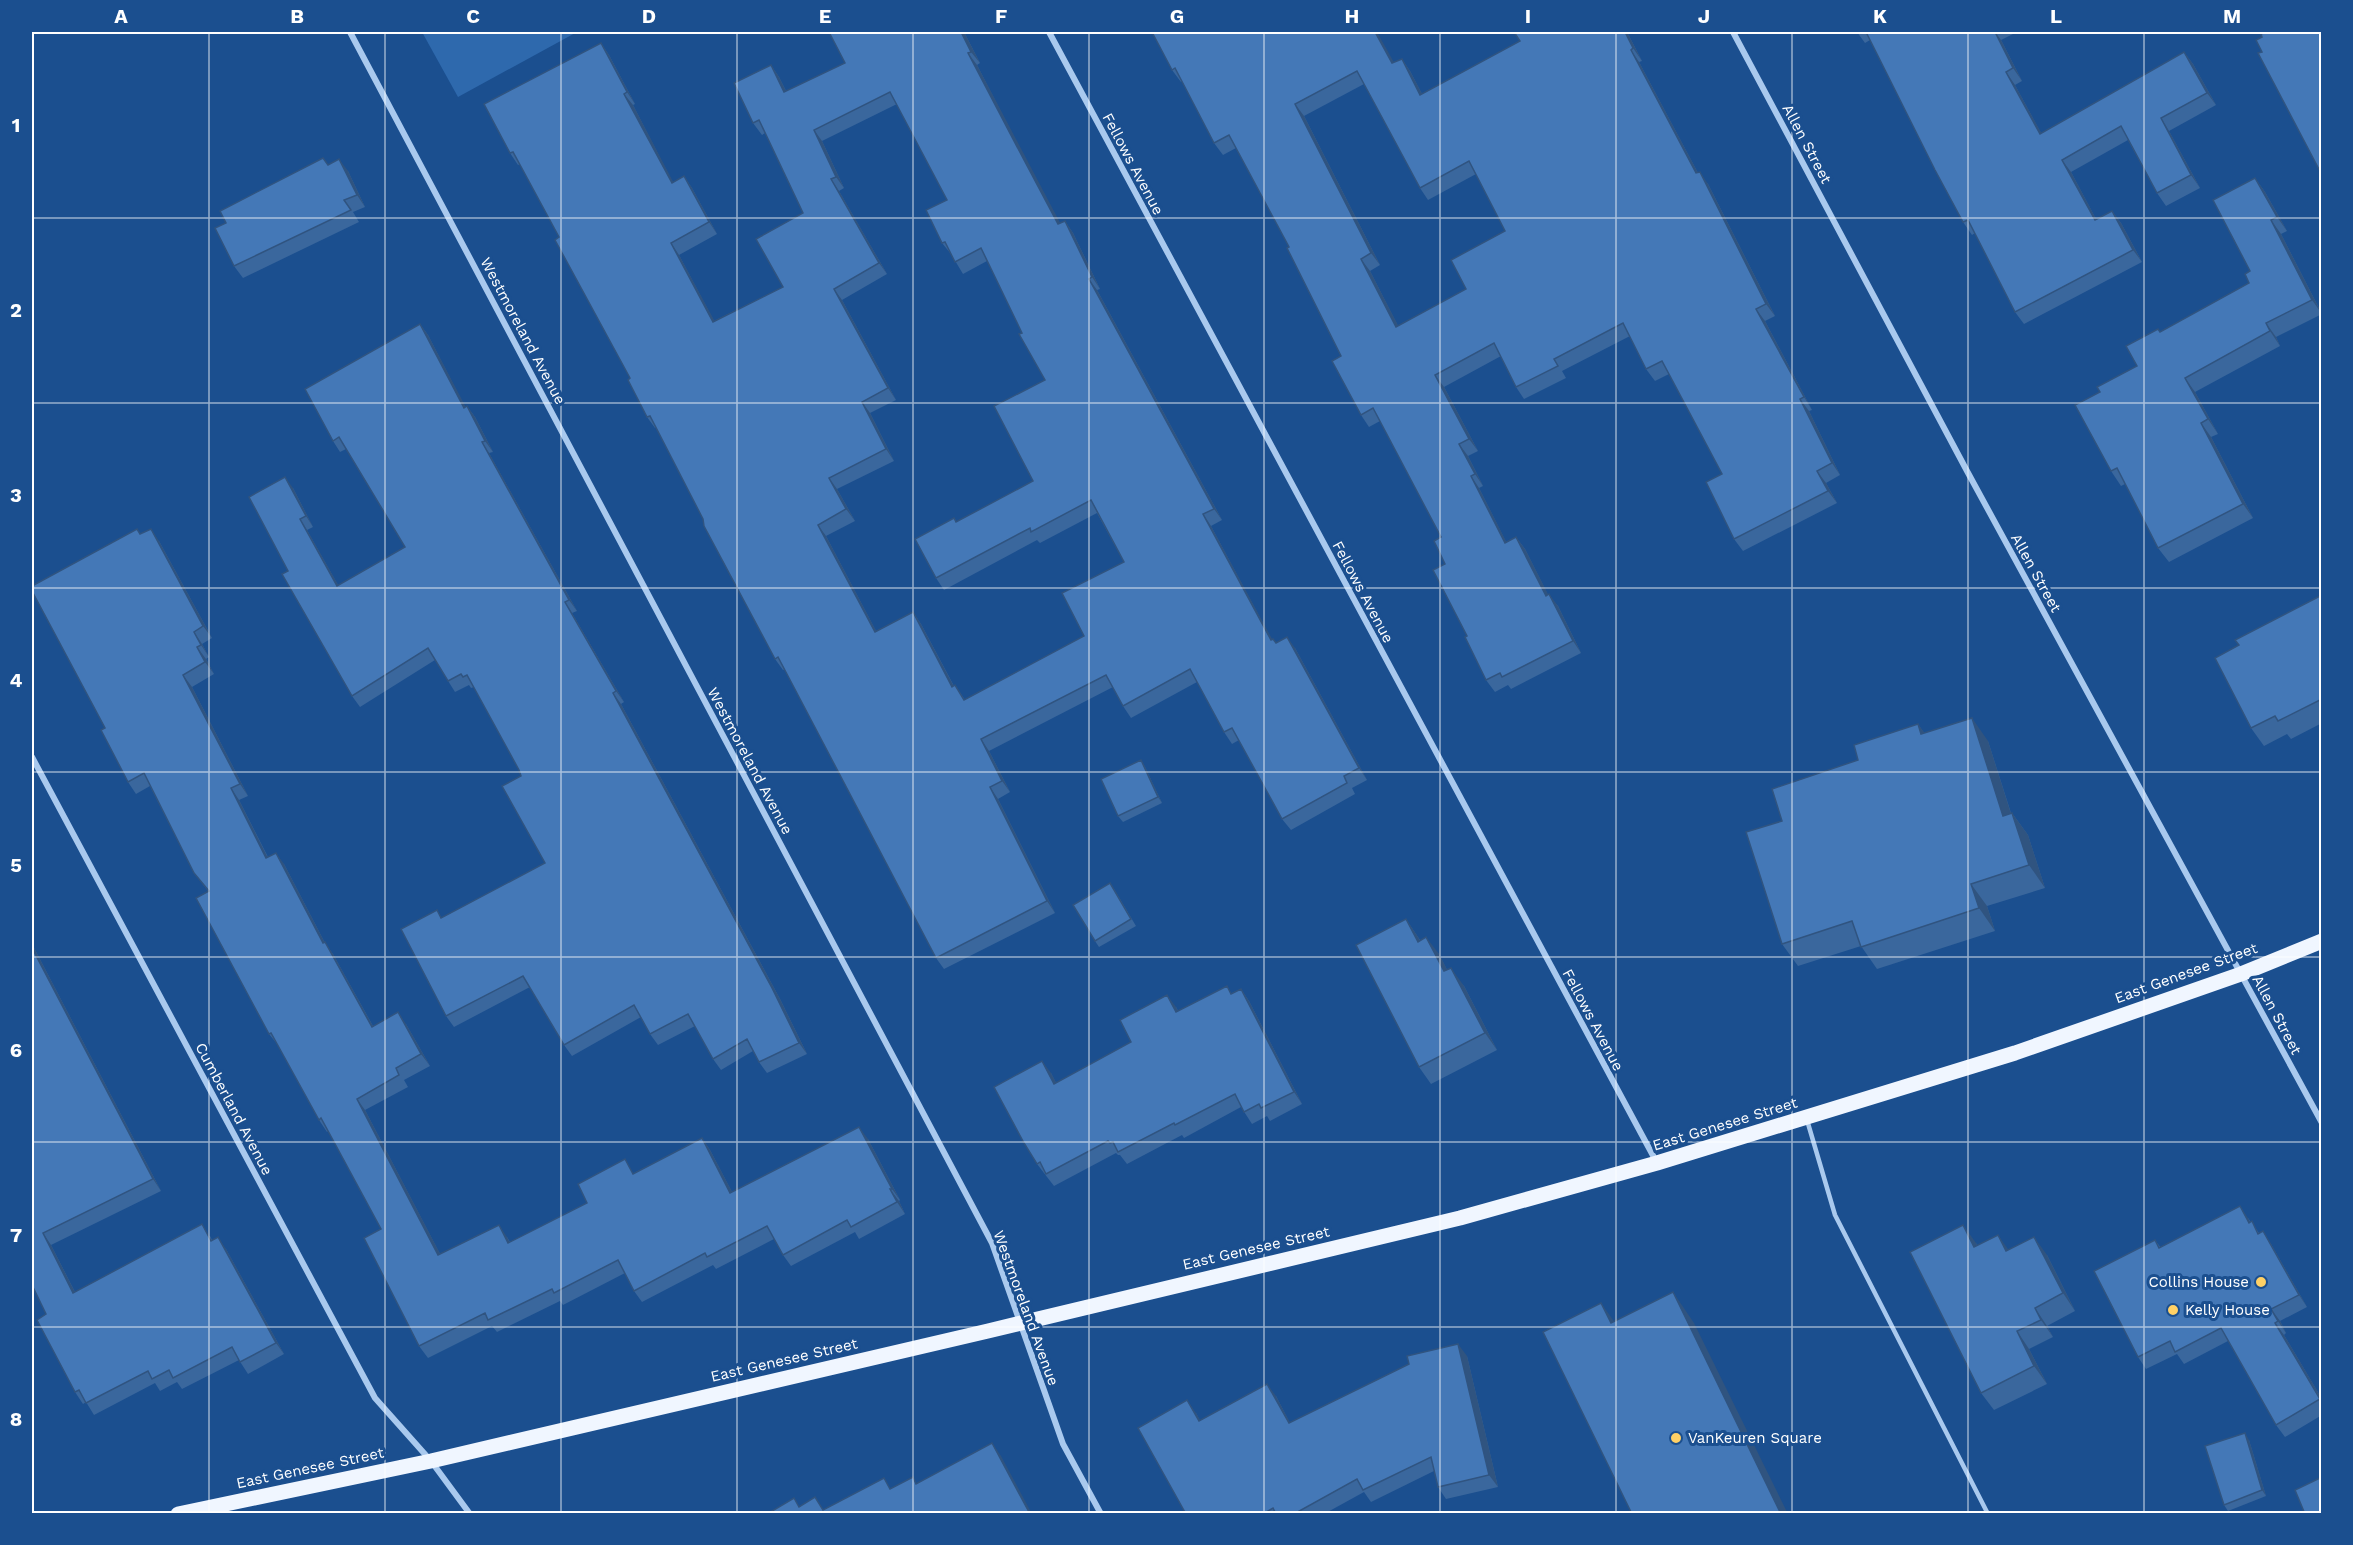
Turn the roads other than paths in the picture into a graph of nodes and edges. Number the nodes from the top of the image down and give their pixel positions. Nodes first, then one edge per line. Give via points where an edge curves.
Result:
1 (350, 32) edge
2 (1049, 32) edge
3 (1733, 32) edge
4 (32, 757) edge
5 (2322, 941) edge
6 (2241, 974) junction
7 (1806, 1118) junction
8 (2322, 1123) edge
9 (1657, 1163) junction
10 (1020, 1323) junction
11 (431, 1461) junction
12 (178, 1514) edge
13 (470, 1514) edge
14 (1101, 1514) edge
15 (1988, 1514) edge

1 - 10 street, Westmoreland Avenue via 992,1243
2 - 9 street, Fellows Avenue
3 - 6 street, Allen Street
4 - 11 street, Cumberland Avenue via 375,1398
5 - 6 main road, East Genesee Street
6 - 7 main road, East Genesee Street via 2015,1053
6 - 8 street, Allen Street
7 - 9 main road, East Genesee Street
7 - 15 lane via 1835,1215
9 - 10 main road, East Genesee Street via 1460,1218
10 - 11 main road, East Genesee Street
10 - 14 street, Westmoreland Avenue via 1063,1444
11 - 12 main road, East Genesee Street
11 - 13 street, Cumberland Avenue

